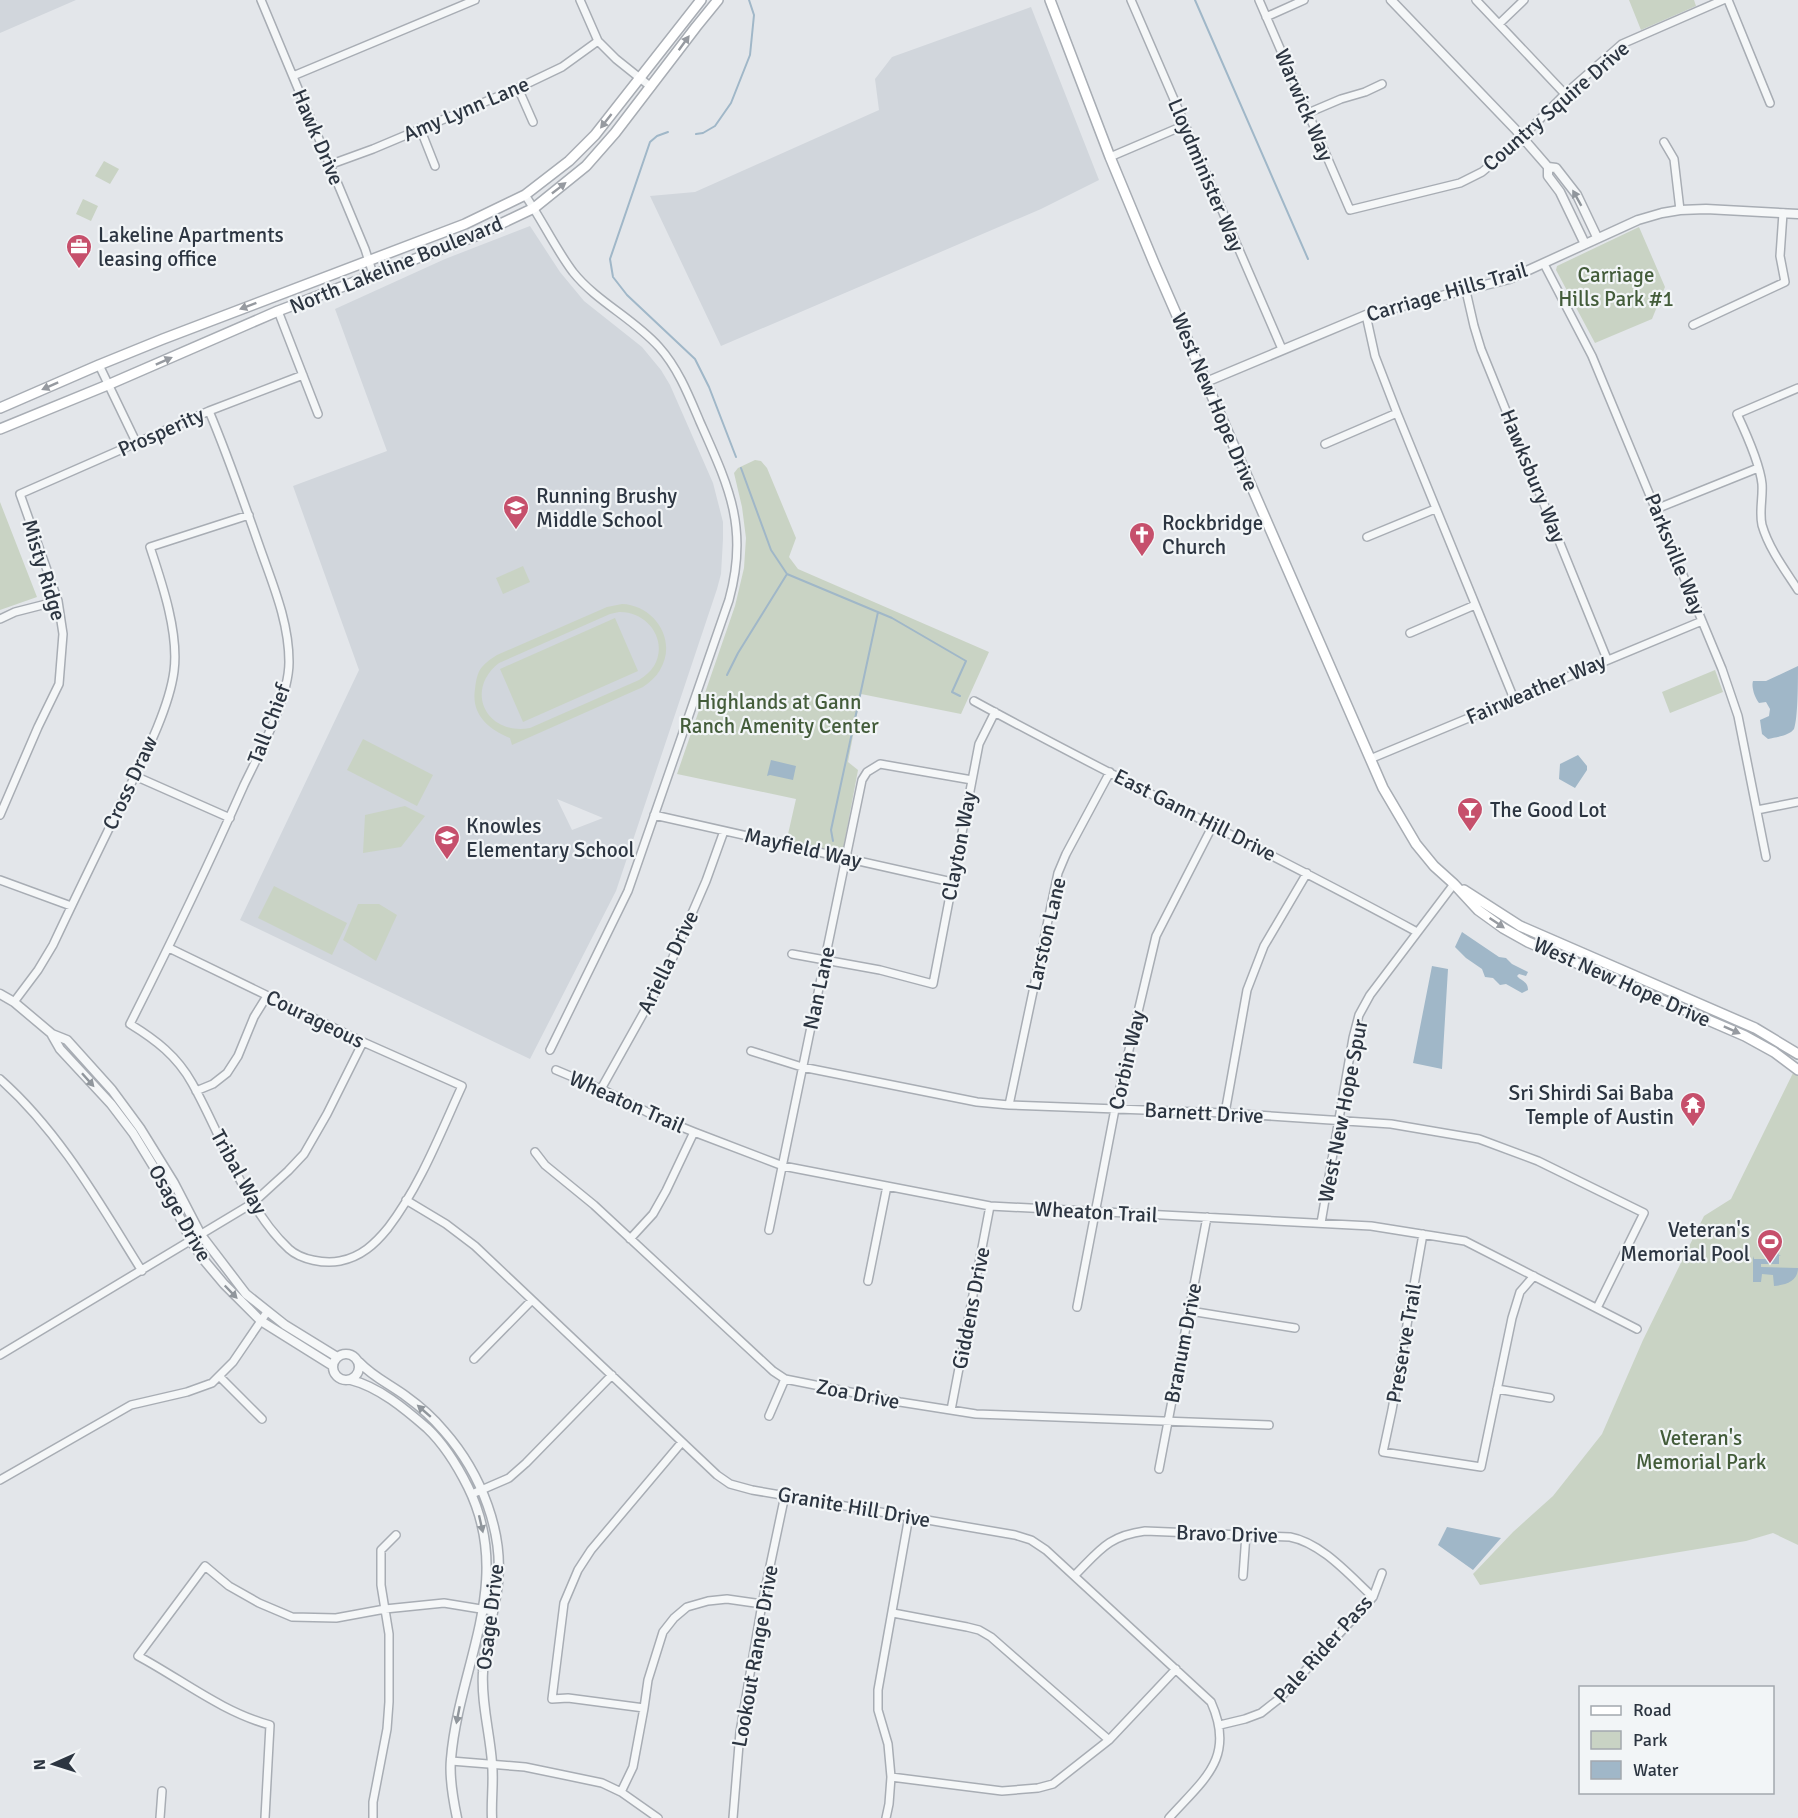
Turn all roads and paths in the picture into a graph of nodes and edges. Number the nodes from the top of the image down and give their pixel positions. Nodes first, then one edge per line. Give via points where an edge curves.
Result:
1 (261, 0) edge
2 (475, 0) edge
3 (580, 0) edge
4 (701, 0) edge
5 (718, 0) edge
6 (1050, 0) edge
7 (1131, 0) edge
8 (1259, 0) edge
9 (1304, 0) edge
10 (1391, 0) edge
11 (1476, 0) edge
12 (1524, 0) edge
13 (1723, 0) edge
14 (1728, 0) edge
15 (1266, 17) junction
16 (1500, 24) junction
17 (597, 42) junction
18 (293, 76) junction
19 (640, 77) junction
20 (1382, 84) dead end
21 (651, 87) junction
22 (518, 88) junction
23 (1565, 94) junction
24 (1770, 103) dead end
25 (1308, 113) junction
26 (533, 122) dead end
27 (1185, 125) junction
28 (420, 129) junction
29 (1522, 137) junction
30 (1664, 142) dead end
31 (1110, 157) junction
32 (329, 165) junction
33 (435, 166) dead end
34 (1548, 167) junction
35 (525, 195) junction
36 (534, 207) junction
37 (1350, 210) joint
38 (1680, 210) junction
39 (1783, 213) junction
40 (1798, 214) edge
41 (1597, 237) junction
42 (1585, 244) junction
43 (369, 261) junction
44 (1544, 264) junction
45 (373, 274) junction
46 (1466, 291) junction
47 (278, 311) junction
48 (1366, 315) junction
49 (1692, 325) dead end
50 (1282, 349) junction
51 (99, 365) junction
52 (303, 375) junction
53 (1206, 382) junction
54 (110, 384) junction
55 (1798, 388) edge
56 (0, 408) edge
57 (209, 411) junction
58 (1397, 413) junction
59 (318, 414) dead end
60 (0, 429) edge
61 (137, 444) junction
62 (1324, 444) dead end
63 (1758, 468) junction
64 (20, 494) joint
65 (1435, 509) junction
66 (1656, 509) junction
67 (249, 515) junction
68 (1367, 537) dead end
69 (1798, 590) edge
70 (58, 601) junction
71 (1475, 605) junction
72 (0, 619) edge
73 (1702, 621) junction
74 (1410, 633) dead end
75 (1607, 660) junction
76 (1514, 699) junction
77 (974, 700) dead end
78 (995, 712) junction
79 (1370, 759) junction
80 (1110, 772) junction
81 (135, 776) junction
82 (972, 780) junction
83 (1798, 802) edge
84 (1757, 810) junction
85 (0, 815) edge
86 (654, 815) junction
87 (230, 818) junction
88 (1213, 825) junction
89 (724, 831) junction
90 (1766, 857) dead end
91 (845, 858) junction
92 (1307, 873) junction
93 (0, 880) edge
94 (952, 882) junction
95 (1454, 884) junction
96 (71, 906) junction
97 (1416, 932) junction
98 (169, 948) junction
99 (792, 954) dead end
100 (825, 960) junction
101 (0, 994) edge
102 (267, 996) junction
103 (14, 1002) junction
104 (130, 1024) joint
105 (52, 1034) junction
106 (363, 1042) junction
107 (550, 1050) dead end
108 (751, 1051) dead end
109 (1798, 1054) edge
110 (802, 1067) junction
111 (556, 1070) dead end
112 (1798, 1070) edge
113 (0, 1079) edge
114 (462, 1086) joint
115 (601, 1089) junction
116 (196, 1091) junction
117 (1008, 1105) junction
118 (1115, 1109) junction
119 (1225, 1113) junction
120 (1339, 1120) junction
121 (693, 1132) junction
122 (536, 1152) dead end
123 (783, 1166) junction
124 (887, 1186) junction
125 (406, 1200) junction
126 (253, 1203) junction
127 (990, 1206) junction
128 (1096, 1212) junction
129 (1206, 1217) junction
130 (1321, 1223) junction
131 (769, 1230) dead end
132 (1423, 1234) junction
133 (201, 1235) junction
134 (630, 1239) junction
135 (191, 1241) junction
136 (142, 1271) junction
137 (1534, 1276) junction
138 (868, 1281) dead end
139 (532, 1300) junction
140 (1077, 1307) dead end
141 (1597, 1308) junction
142 (1190, 1311) junction
143 (267, 1312) junction
144 (261, 1321) junction
145 (1295, 1328) dead end
146 (1637, 1329) dead end
147 (0, 1355) edge
148 (337, 1357) junction
149 (474, 1359) dead end
150 (359, 1362) junction
151 (333, 1366) junction
152 (612, 1375) junction
153 (219, 1376) junction
154 (785, 1379) junction
155 (351, 1380) junction
156 (1497, 1389) junction
157 (1550, 1398) dead end
158 (951, 1410) junction
159 (770, 1416) dead end
160 (262, 1419) dead end
161 (1168, 1422) junction
162 (1269, 1425) dead end
163 (682, 1442) junction
164 (1159, 1469) dead end
165 (0, 1480) edge
166 (481, 1490) junction
167 (472, 1494) junction
168 (785, 1495) junction
169 (909, 1516) junction
170 (1246, 1534) junction
171 (396, 1535) dead end
172 (1382, 1573) dead end
173 (1075, 1575) junction
174 (1244, 1576) dead end
175 (1373, 1598) junction
176 (762, 1604) junction
177 (385, 1610) junction
178 (488, 1610) junction
179 (893, 1613) junction
180 (1176, 1669) junction
181 (644, 1708) junction
182 (1220, 1725) junction
183 (1109, 1740) junction
184 (451, 1761) junction
185 (492, 1764) junction
186 (891, 1777) junction
187 (162, 1791) dead end
188 (621, 1792) junction
189 (160, 1818) edge
190 (265, 1818) edge
191 (374, 1818) edge
192 (457, 1818) edge
193 (492, 1818) edge
194 (658, 1818) edge
195 (733, 1818) edge
196 (886, 1818) edge
197 (1169, 1818) edge

1 - 18 street, Hawk Drive
2 - 18 street
3 - 17 street
4 - 19 main road, North Lakeline Boulevard
21 -> 5 main road, North Lakeline Boulevard
6 - 31 main road, West New Hope Drive
7 - 27 street, Lloydminister Way
8 - 15 street, Warwick Way
9 - 15 street
10 - 29 street
11 - 16 street
12 - 16 street
13 - 23 street, Country Squire Drive via 1622,44
14 - 24 street
15 - 25 street, Warwick Way
16 - 23 street
17 - 19 street
17 - 22 street, Amy Lynn Lane via 562,68
18 - 32 street, Hawk Drive
19 - 21 street
19 -> 35 main road, North Lakeline Boulevard via 595,135
20 - 25 street
36 -> 21 main road, North Lakeline Boulevard via 586,166
22 - 26 street
22 - 28 street, Amy Lynn Lane
23 - 29 street, Country Squire Drive
25 - 37 street, Warwick Way
27 - 31 street
27 - 50 street, Lloydminister Way
28 - 32 street, Amy Lynn Lane
28 - 33 street
29 - 34 street
29 - 37 street, Country Squire Drive via 1482,172 1460,183
30 - 38 street via 1674,159
31 - 53 main road, West New Hope Drive
32 - 43 street, Hawk Drive
41 -> 34 street via 1570,185 1556,168
34 - 42 street via 1548,176
35 - 36 street
35 - 43 main road, North Lakeline Boulevard via 465,224
36 - 45 main road, North Lakeline Boulevard via 473,237
36 - 86 street via 577,276 647,335 671,362 722,470 735,513 738,547 733,585
38 - 39 street, Carriage Hills Trail
38 - 41 street, Carriage Hills Trail via 1638,220
39 - 40 street, Carriage Hills Trail
39 - 49 street via 1780,256 1785,282
41 - 42 street, Carriage Hills Trail
42 - 44 street, Carriage Hills Trail
43 - 45 street, Hawk Drive
43 -> 51 main road, North Lakeline Boulevard
44 - 46 street, Carriage Hills Trail
44 - 66 street, Parksville Way via 1592,356
45 - 47 main road, North Lakeline Boulevard
46 - 48 street, Carriage Hills Trail
46 - 75 street, Hawksbury Way via 1481,349
47 - 52 street
54 -> 47 main road, North Lakeline Boulevard
48 - 50 street, Carriage Hills Trail
48 - 58 street via 1375,356
50 - 53 street, Carriage Hills Trail
51 - 54 street
51 -> 56 main road, North Lakeline Boulevard
52 - 57 street, Prosperity
52 - 59 street
53 - 79 main road, West New Hope Drive
54 - 60 main road, North Lakeline Boulevard
54 - 61 street
55 - 63 street via 1737,414
57 - 61 street, Prosperity
57 - 67 street, Tall Chief
58 - 62 street
58 - 65 street
61 - 64 street, Prosperity
63 - 66 street
63 - 69 street via 1762,482 1762,525
64 - 70 street, Misty Ridge
65 - 68 street
65 - 71 street
66 - 73 street, Parksville Way
67 - 81 street, Cross Draw via 150,547 164,587 175,669 169,697
67 - 87 street, Tall Chief via 282,609 289,664 272,726
70 - 72 street
70 - 85 street, Misty Ridge via 63,634 59,684
71 - 74 street
71 - 76 street
73 - 75 street, Fairweather Way
73 - 84 street, Parksville Way via 1738,716
75 - 76 street, Fairweather Way
76 - 79 street, Fairweather Way
77 - 78 street, East Gann Hill Drive
78 - 80 street, East Gann Hill Drive
78 - 82 street, Clayton Way via 979,744
79 - 95 main road, West New Hope Drive via 1416,844
80 - 88 street, East Gann Hill Drive
80 - 117 street, Larston Lane via 1058,873
81 - 87 street
81 - 96 street, Cross Draw
82 - 91 street, Nan Lane via 889,765 873,767 862,780
82 - 94 street, Clayton Way
83 - 84 street
84 - 90 street, Parksville Way
86 - 89 street, Mayfield Way
86 - 107 street via 622,905
87 - 98 street, Tall Chief
88 - 92 street, East Gann Hill Drive
88 - 118 street, Corbin Way via 1156,936
89 - 91 street, Mayfield Way
89 - 115 street, Ariella Drive via 667,971
91 - 94 street, Mayfield Way
91 - 100 street, Nan Lane
92 - 97 street, East Gann Hill Drive
92 - 119 street via 1264,946 1247,990
93 - 96 street
94 - 100 street, Clayton Way via 933,984
95 - 97 street, West New Hope Spur
95 - 109 main road, West New Hope Drive via 1520,926 1755,1028
95 -> 112 main road, West New Hope Drive via 1478,910 1520,937 1745,1036
96 - 103 street, Cross Draw via 43,962
97 - 120 street, West New Hope Spur via 1359,1016
98 - 102 street, Courageous
98 - 104 street, Tall Chief
99 - 100 street
100 - 110 street, Nan Lane
101 - 103 street, Osage Drive
102 - 106 street, Courageous
102 - 116 street via 227,1073
103 - 105 street, Osage Drive
104 - 116 street, Tribal Way via 174,1057
105 - 133 street, Osage Drive via 67,1040 112,1090 174,1183
105 -> 135 street, Osage Drive via 60,1049 133,1133 163,1182
106 - 114 street, Courageous
106 - 126 street via 304,1154
108 - 110 street, Barnett Drive
110 - 117 street, Barnett Drive
110 - 123 street, Nan Lane
111 - 115 street, Wheaton Trail
113 - 136 street via 80,1171
114 - 125 street, Tribal Way
115 - 121 street, Wheaton Trail
116 - 126 street, Tribal Way
117 - 118 street, Barnett Drive
118 - 119 street, Barnett Drive
118 - 128 street, Corbin Way
119 - 120 street, Barnett Drive
120 - 130 street, West New Hope Spur
120 - 141 street, Barnett Drive via 1391,1124 1479,1139 1539,1161 1644,1213
121 - 123 street, Wheaton Trail
121 - 134 street via 653,1214
122 - 134 street, Zoa Drive via 545,1165
123 - 124 street, Wheaton Trail
123 - 131 street, Nan Lane
124 - 127 street, Wheaton Trail
124 - 138 street
125 - 126 street, Tribal Way via 376,1242 350,1259 331,1262 313,1260 290,1250
125 - 139 street, Granite Hill Drive via 475,1246
126 - 133 street
127 - 128 street, Wheaton Trail
127 - 158 street, Giddens Drive
128 - 129 street, Wheaton Trail
128 - 140 street, Corbin Way
129 - 130 street, Wheaton Trail
129 - 142 street, Branum Drive
130 - 132 street, Wheaton Trail
132 - 137 street, Wheaton Trail via 1465,1241
132 - 156 street, Preserve Trail via 1383,1452 1481,1467
133 - 135 street
133 - 143 street, Osage Drive via 246,1294
134 - 154 street, Zoa Drive
135 - 136 street
135 -> 144 street, Osage Drive via 224,1284
136 - 147 street
137 - 141 street, Wheaton Trail
137 - 156 street via 1520,1292
139 - 149 street
139 - 152 street, Granite Hill Drive
141 - 146 street, Wheaton Trail
142 - 145 street
142 - 161 street, Branum Drive
143 - 144 street
143 - 148 street, Osage Drive
144 - 151 street, Osage Drive
144 - 153 street
148 - 150 street via 349,1353
148 - 151 street
150 - 155 street via 357,1375
166 -> 150 street, Osage Drive via 463,1455 427,1412
151 - 155 street via 338,1378
152 - 163 street, Granite Hill Drive
152 - 166 street via 509,1478
153 - 160 street
153 - 165 street via 213,1383 187,1392 131,1404
154 - 158 street, Zoa Drive
154 - 159 street
155 - 167 street, Osage Drive via 391,1400 436,1437
156 - 157 street
158 - 161 street, Zoa Drive
161 - 162 street, Zoa Drive
161 - 164 street, Branum Drive
163 - 168 street, Granite Hill Drive via 730,1484
163 - 181 street via 591,1550 564,1603 552,1700 568,1698
166 - 167 street
166 - 178 street, Osage Drive via 498,1553 497,1590
167 -> 178 street, Osage Drive via 487,1554
168 - 169 street, Granite Hill Drive
168 - 176 street, Lookout Range Drive
169 - 173 street, Granite Hill Drive via 1031,1540
169 - 179 street
170 - 173 street, Bravo Drive via 1130,1533 1107,1544
170 - 174 street
170 - 175 street, Bravo Drive via 1302,1539
171 - 177 street via 381,1550
172 - 175 street, Pale Rider Pass
173 - 180 street, Granite Hill Drive
175 - 182 street, Pale Rider Pass via 1280,1698 1245,1719
176 - 181 street via 727,1599 708,1601 687,1608 674,1618 663,1632 654,1657
176 - 195 street, Lookout Range Drive via 740,1732
177 - 178 street via 444,1603
177 - 190 street via 336,1618 292,1617 229,1586 205,1566 138,1656 249,1719 270,1725
177 - 191 street via 389,1702 373,1802
178 -> 184 street, Osage Drive via 457,1715
178 - 185 street, Osage Drive via 483,1691
179 - 183 street via 967,1627 991,1637
179 - 186 street via 878,1690
180 - 182 street, Granite Hill Drive via 1211,1702
180 - 183 street
181 - 188 street via 633,1767
182 - 197 street, Granite Hill Drive via 1219,1752 1210,1772
183 - 186 street via 1053,1784 1038,1788 1002,1791
184 - 185 street
184 - 192 street, Osage Drive
185 - 188 street via 571,1776
185 - 193 street, Osage Drive
186 - 196 street
187 - 189 street
188 - 194 street

